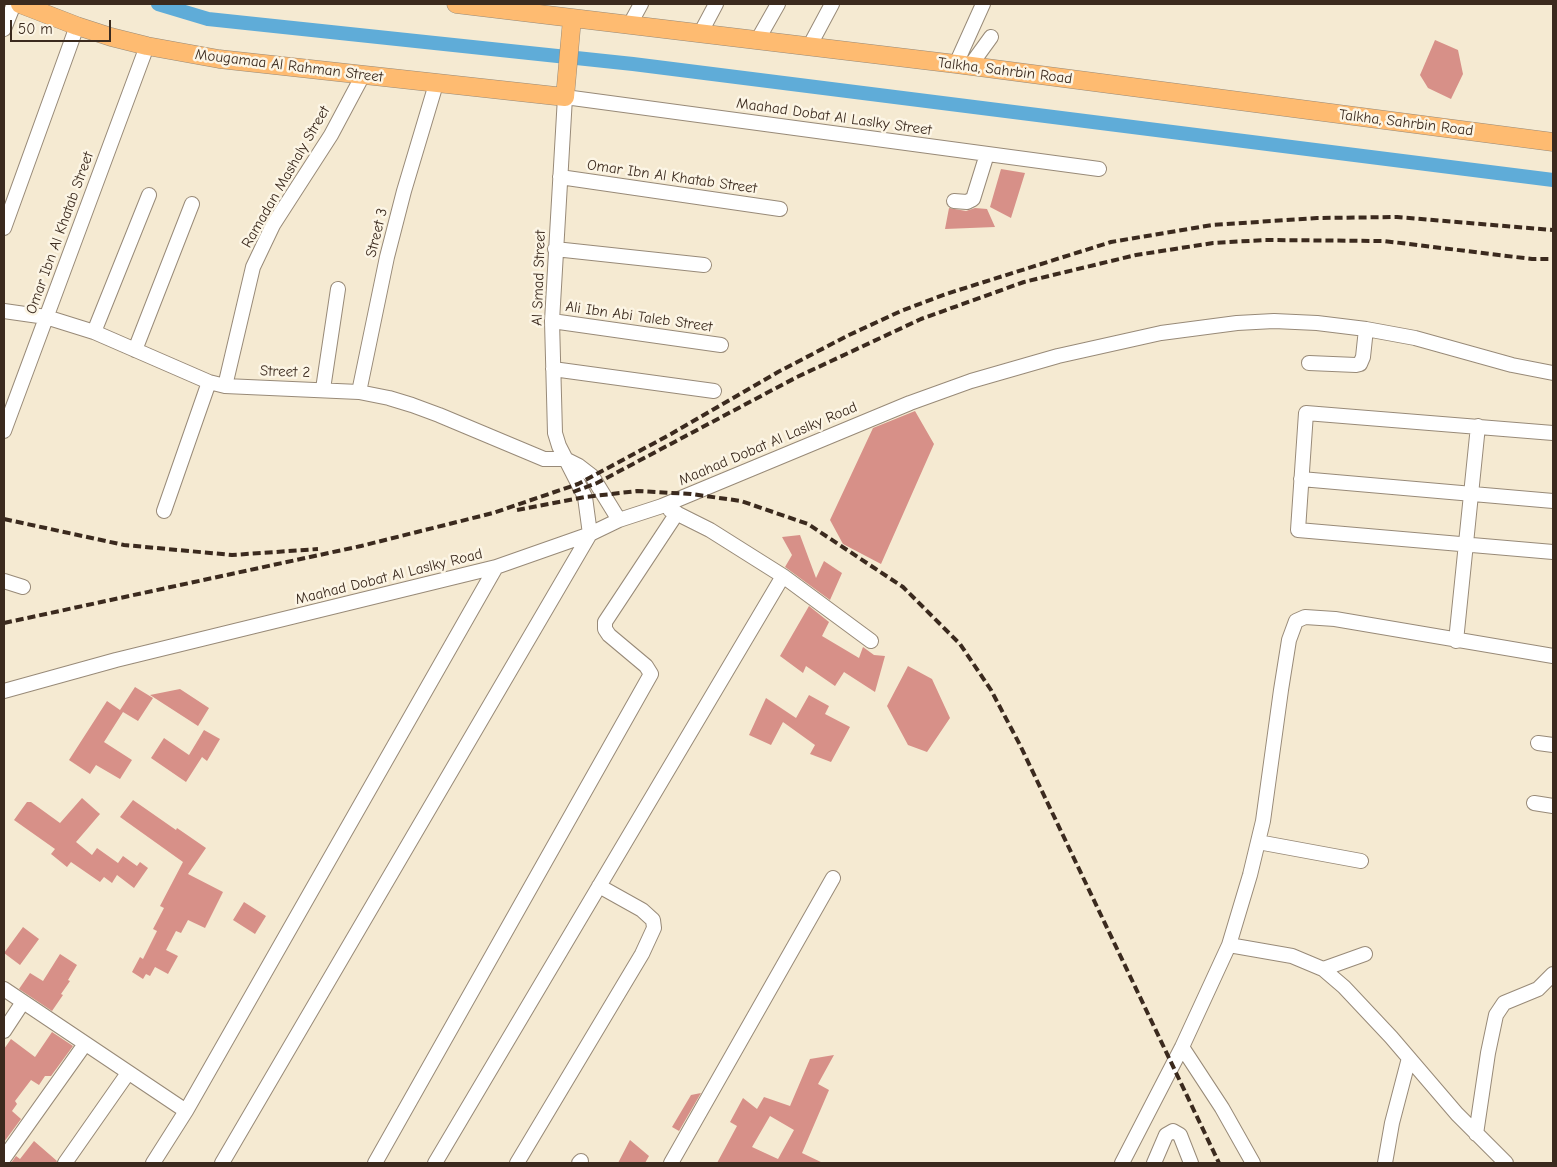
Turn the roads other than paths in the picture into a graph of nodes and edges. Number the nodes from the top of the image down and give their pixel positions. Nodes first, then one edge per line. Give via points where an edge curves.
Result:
1 (14, 4) edge
2 (20, 4) edge
3 (456, 4) edge
4 (641, 4) edge
5 (716, 4) edge
6 (778, 4) edge
7 (832, 4) edge
8 (983, 4) edge
9 (503, 7) edge
10 (565, 13) edge
11 (77, 26) junction
12 (629, 26) junction
13 (4, 29) edge
14 (700, 34) junction
15 (991, 37) dead end
16 (757, 41) junction
17 (147, 46) junction
18 (809, 47) junction
19 (963, 65) junction
20 (363, 75) junction
21 (436, 84) junction
22 (565, 90) junction
23 (1553, 142) edge
24 (986, 154) junction
25 (1099, 169) dead end
26 (560, 177) junction
27 (149, 196) dead end
28 (954, 201) dead end
29 (192, 204) dead end
30 (780, 209) dead end
31 (4, 228) edge
32 (555, 248) junction
33 (704, 265) dead end
34 (338, 288) dead end
35 (4, 311) edge
36 (46, 318) junction
37 (552, 321) junction
38 (1366, 329) junction
39 (94, 332) junction
40 (721, 345) dead end
41 (135, 350) junction
42 (1308, 362) dead end
43 (553, 369) junction
44 (1553, 373) edge
45 (209, 382) junction
46 (225, 386) junction
47 (323, 389) junction
48 (714, 391) dead end
49 (359, 392) junction
50 (1478, 426) junction
51 (4, 431) edge
52 (1553, 433) edge
53 (566, 459) junction
54 (1301, 479) junction
55 (1471, 494) junction
56 (1553, 501) edge
57 (662, 506) junction
58 (164, 511) dead end
59 (677, 513) junction
60 (619, 519) junction
61 (590, 532) junction
62 (1466, 544) junction
63 (1553, 552) edge
64 (496, 567) junction
65 (783, 576) junction
66 (4, 581) edge
67 (23, 587) dead end
68 (871, 641) dead end
69 (1456, 641) junction
70 (1553, 656) edge
71 (4, 691) edge
72 (1538, 743) dead end
73 (1553, 745) edge
74 (1534, 803) dead end
75 (1553, 806) edge
76 (1258, 842) junction
77 (1361, 861) dead end
78 (832, 878) dead end
79 (599, 886) junction
80 (1229, 945) junction
81 (1365, 954) dead end
82 (1323, 969) junction
83 (1553, 974) edge
84 (4, 989) edge
85 (23, 1002) junction
86 (4, 1031) edge
87 (85, 1044) junction
88 (1182, 1047) junction
89 (1409, 1058) junction
90 (128, 1073) junction
91 (186, 1111) junction
92 (1476, 1134) junction
93 (4, 1158) edge
94 (65, 1163) edge
95 (153, 1163) edge
96 (222, 1163) edge
97 (376, 1163) edge
98 (435, 1163) edge
99 (517, 1163) edge
100 (671, 1163) edge
101 (1122, 1163) edge
102 (1154, 1163) edge
103 (1191, 1163) edge
104 (1253, 1163) edge
105 (1385, 1163) edge
106 (1506, 1163) edge

1 - 13 street
2 - 11 main road, Mougamaa Al Rahman Street
3 - 9 main road, Talkha, Sahrbin Road
4 - 12 street
5 - 14 street
6 - 16 street
7 - 18 street
8 - 19 street
9 - 10 main road, Talkha, Sahrbin Road
10 - 12 main road, Talkha, Sahrbin Road
10 - 22 main road via 571,38
11 - 17 main road, Mougamaa Al Rahman Street
11 - 31 street
12 - 14 main road, Talkha, Sahrbin Road
14 - 16 main road, Talkha, Sahrbin Road
15 - 19 street
16 - 18 main road, Talkha, Sahrbin Road
17 - 20 main road, Mougamaa Al Rahman Street via 219,59
17 - 36 street, Omar Ibn Al Khatab Street
18 - 19 main road, Talkha, Sahrbin Road
19 - 23 main road, Talkha, Sahrbin Road
20 - 21 main road, Mougamaa Al Rahman Street
20 - 46 street, Ramadan Mashaly Street via 331,135 273,225 252,267
21 - 22 main road, Mougamaa Al Rahman Street
21 - 49 street, Street 3 via 387,257
22 - 24 street, Maahad Dobat Al Laslky Street
22 - 26 street, Al Smad Street
24 - 25 street, Maahad Dobat Al Laslky Street
24 - 28 street via 973,199
26 - 30 street, Omar Ibn Al Khatab Street
26 - 32 street, Al Smad Street
27 - 39 street
29 - 41 street
32 - 33 street
32 - 37 street, Al Smad Street
34 - 47 street
35 - 36 street, Street 2
36 - 39 street, Street 2
36 - 51 street, Omar Ibn Al Khatab Street
37 - 40 street, Ali Ibn Abi Taleb Street
37 - 43 street, Al Smad Street
38 - 42 street via 1360,364
38 - 44 street, Maahad Dobat Al Laslky Road
38 - 57 street, Maahad Dobat Al Laslky Road via 1274,321 1237,323 1161,332 1058,356 971,381 910,403
39 - 41 street, Street 2
41 - 45 street, Street 2
43 - 48 street
43 - 53 street, Al Smad Street via 555,432
45 - 46 street, Street 2
45 - 58 street
46 - 47 street, Street 2
47 - 49 street, Street 2
49 - 53 street, Street 2 via 389,398 439,415 544,459
50 - 52 street
50 - 54 street via 1306,413
50 - 55 street
53 - 60 street via 592,476
53 - 61 street, Al Smad Street via 586,502
54 - 55 street
54 - 62 street via 1298,530
55 - 56 street
55 - 62 street
57 - 59 street
57 - 60 street, Maahad Dobat Al Laslky Road
59 - 65 street
59 - 97 street via 605,622 609,635 651,674
60 - 61 street, Maahad Dobat Al Laslky Road
61 - 64 street, Maahad Dobat Al Laslky Road
61 - 96 street
62 - 63 street
62 - 69 street
64 - 71 street, Maahad Dobat Al Laslky Road via 116,660
64 - 91 street
65 - 68 street
65 - 79 street
66 - 67 street
69 - 70 street
69 - 76 street via 1335,619 1305,616 1296,621 1289,640
72 - 73 street
74 - 75 street
76 - 77 street
76 - 80 street
78 - 100 street
79 - 98 street
79 - 99 street via 642,910 653,920 654,928 642,954
80 - 82 street via 1292,956
80 - 88 street
81 - 82 street
82 - 89 street via 1344,987
83 - 92 street via 1538,989 1504,1003 1496,1015
84 - 85 street
85 - 86 street
85 - 87 street
87 - 90 street
87 - 93 street
88 - 101 street
88 - 104 street
89 - 92 street
89 - 105 street
90 - 91 street
90 - 94 street
91 - 95 street
92 - 106 street
102 - 103 street via 1166,1135 1173,1131 1180,1135

